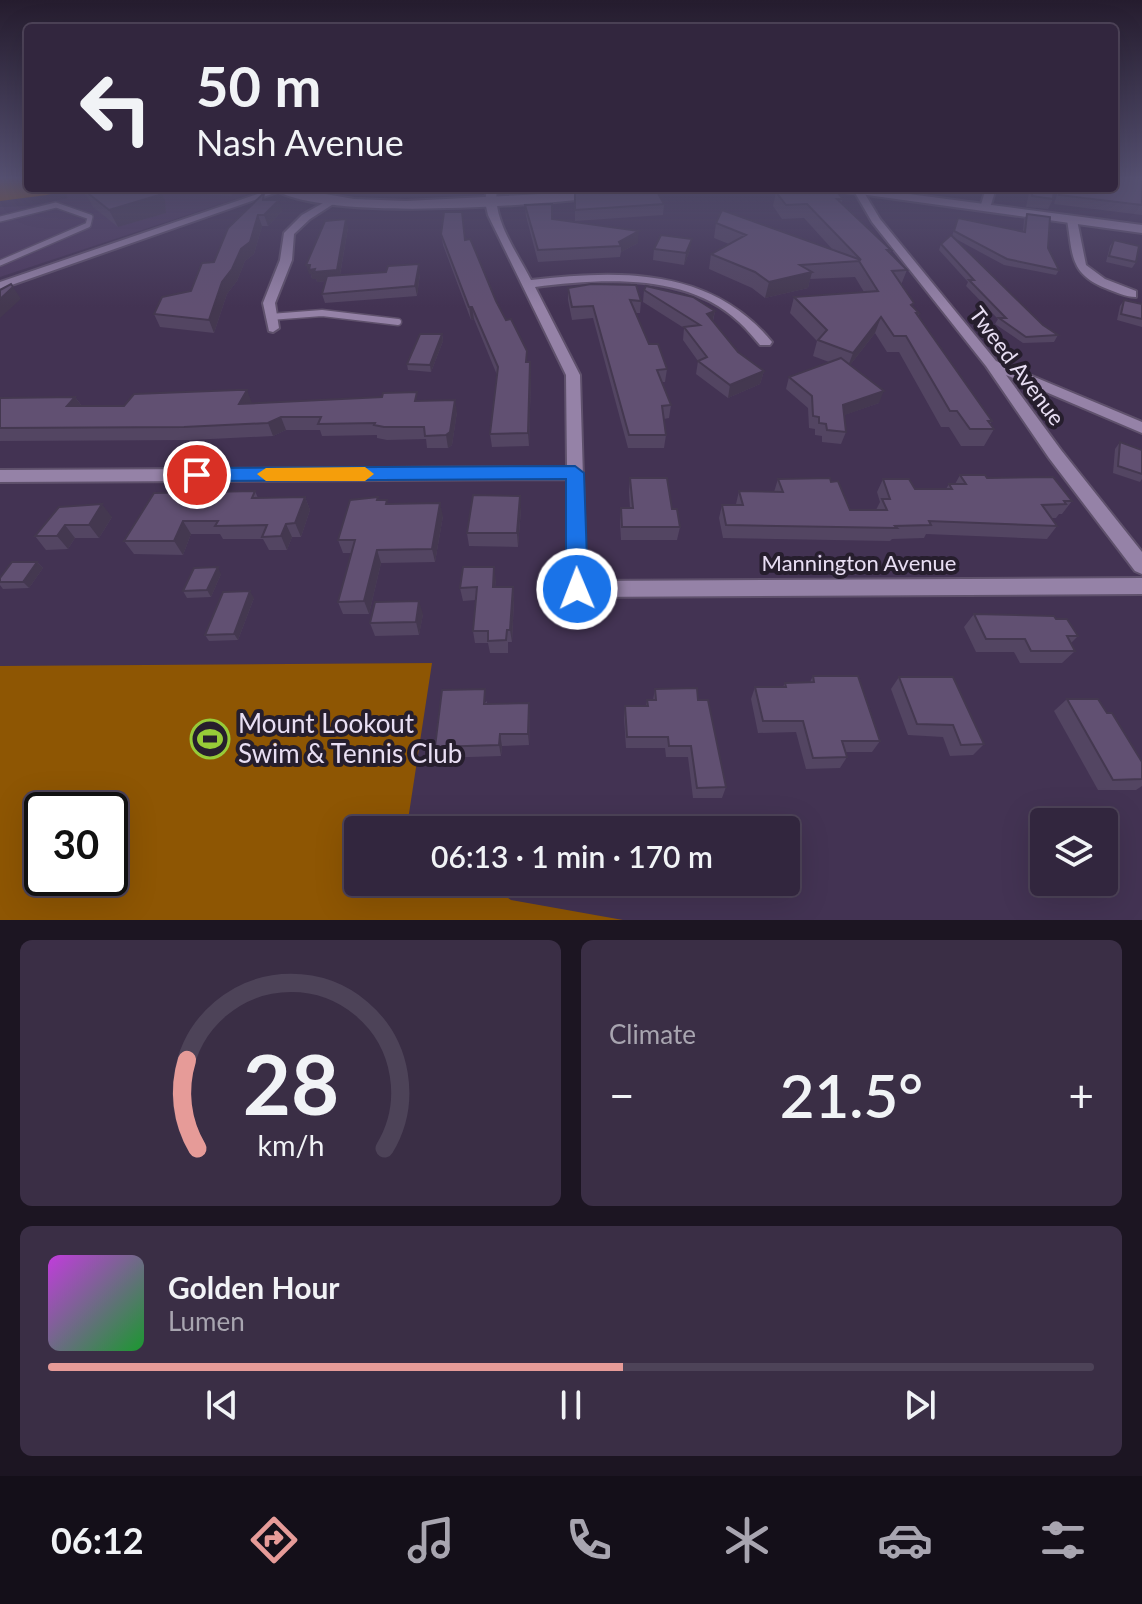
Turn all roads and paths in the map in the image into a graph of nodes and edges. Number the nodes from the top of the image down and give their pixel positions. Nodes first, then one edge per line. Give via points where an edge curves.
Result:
1 (1072, 220) edge
2 (89, 221) edge
3 (186, 221) edge
4 (302, 221) edge
5 (496, 221) edge
6 (877, 221) edge
7 (1079, 221) edge
8 (1142, 229) edge
9 (0, 263) edge
10 (527, 284) junction
11 (0, 286) edge
12 (1132, 294) dead end
13 (398, 322) dead end
14 (272, 323) joint
15 (765, 342) dead end
16 (991, 363) junction
17 (1142, 428) edge
18 (575, 473) junction
19 (0, 476) edge
20 (1142, 566) edge
21 (1142, 586) edge

1 - 12 street via 1084,269
2 - 9 lane
3 - 11 street
4 - 14 street via 289,233 286,260 269,303
5 - 10 street
6 - 16 street, Tweed Avenue
7 - 8 main road
10 - 15 street via 600,276 666,283 719,303
10 - 18 street via 573,375
13 - 14 lane via 322,313
16 - 17 street
16 - 20 street, Tweed Avenue
18 - 19 street
18 - 21 street, Mannington Avenue via 577,589

